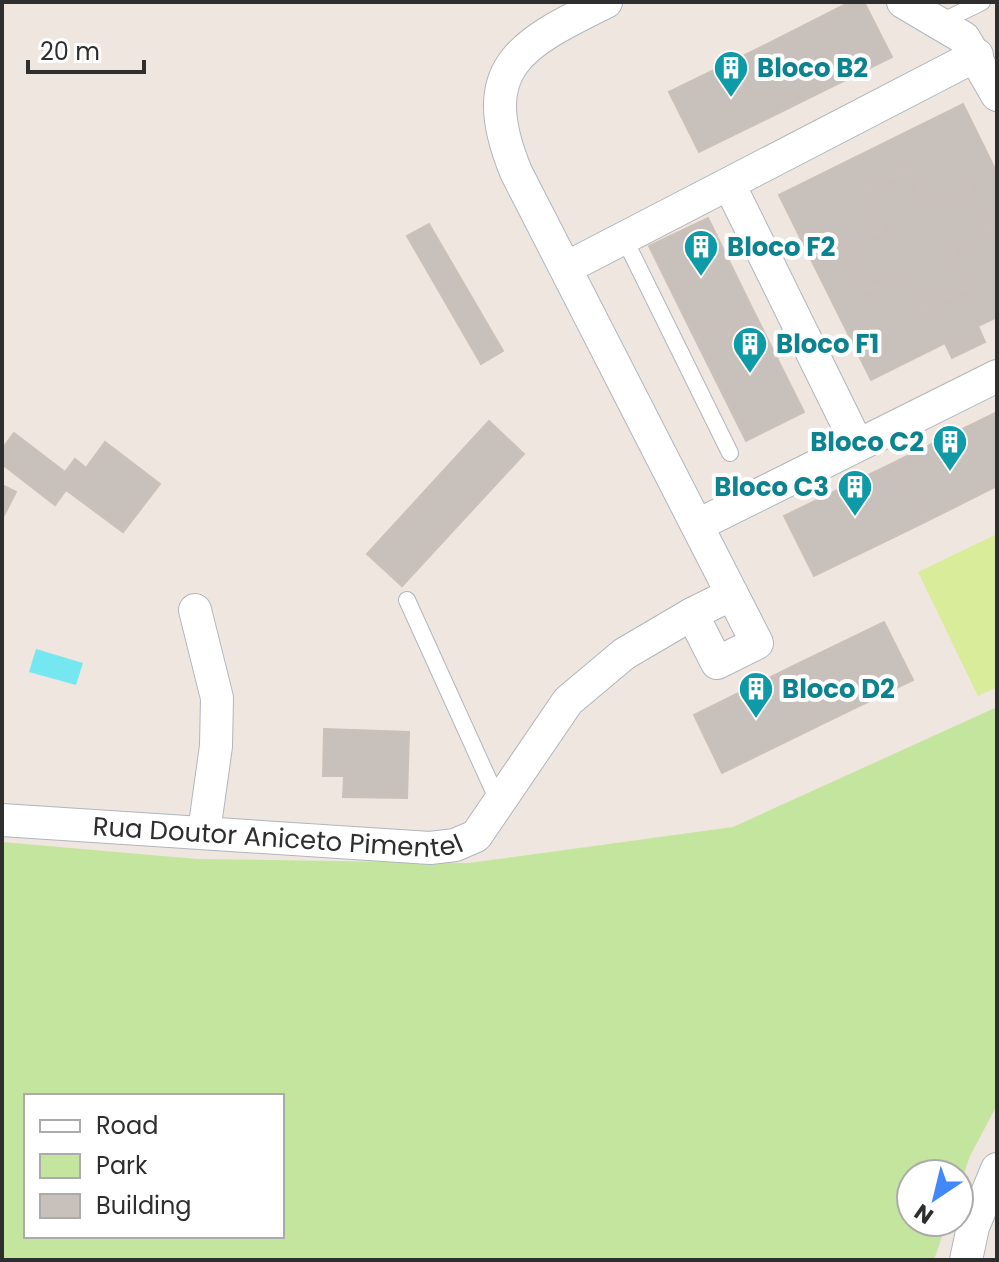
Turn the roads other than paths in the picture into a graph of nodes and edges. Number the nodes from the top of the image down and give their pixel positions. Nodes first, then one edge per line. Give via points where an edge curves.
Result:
1 (606, 2) edge
2 (903, 2) edge
3 (982, 2) edge
4 (939, 23) junction
5 (977, 55) junction
6 (997, 95) edge
7 (729, 184) junction
8 (624, 238) junction
9 (566, 268) junction
10 (997, 376) edge
11 (857, 444) junction
12 (730, 453) dead end
13 (698, 525) junction
14 (732, 594) junction
15 (407, 600) dead end
16 (195, 610) dead end
17 (692, 614) junction
18 (500, 805) junction
19 (2, 820) edge
20 (204, 832) junction
21 (997, 1169) edge
22 (966, 1260) edge

1 - 9 street via 533,40 509,69 501,90 508,152
2 - 4 street
3 - 4 lane
4 - 5 street via 964,38
5 - 6 street
5 - 7 street
7 - 8 street
7 - 11 street
8 - 9 street
8 - 12 lane
9 - 13 street
10 - 11 street
11 - 13 street
13 - 14 street
14 - 17 street, Rua Doutor Aniceto Pimentel
14 - 17 street via 757,643 717,663
15 - 18 lane
16 - 20 street via 217,698
17 - 18 street, Rua Doutor Aniceto Pimentel via 584,685 555,717
18 - 20 street, Rua Doutor Aniceto Pimentel via 476,836 443,847
19 - 20 street, Rua Doutor Aniceto Pimentel
21 - 22 street via 973,1227

